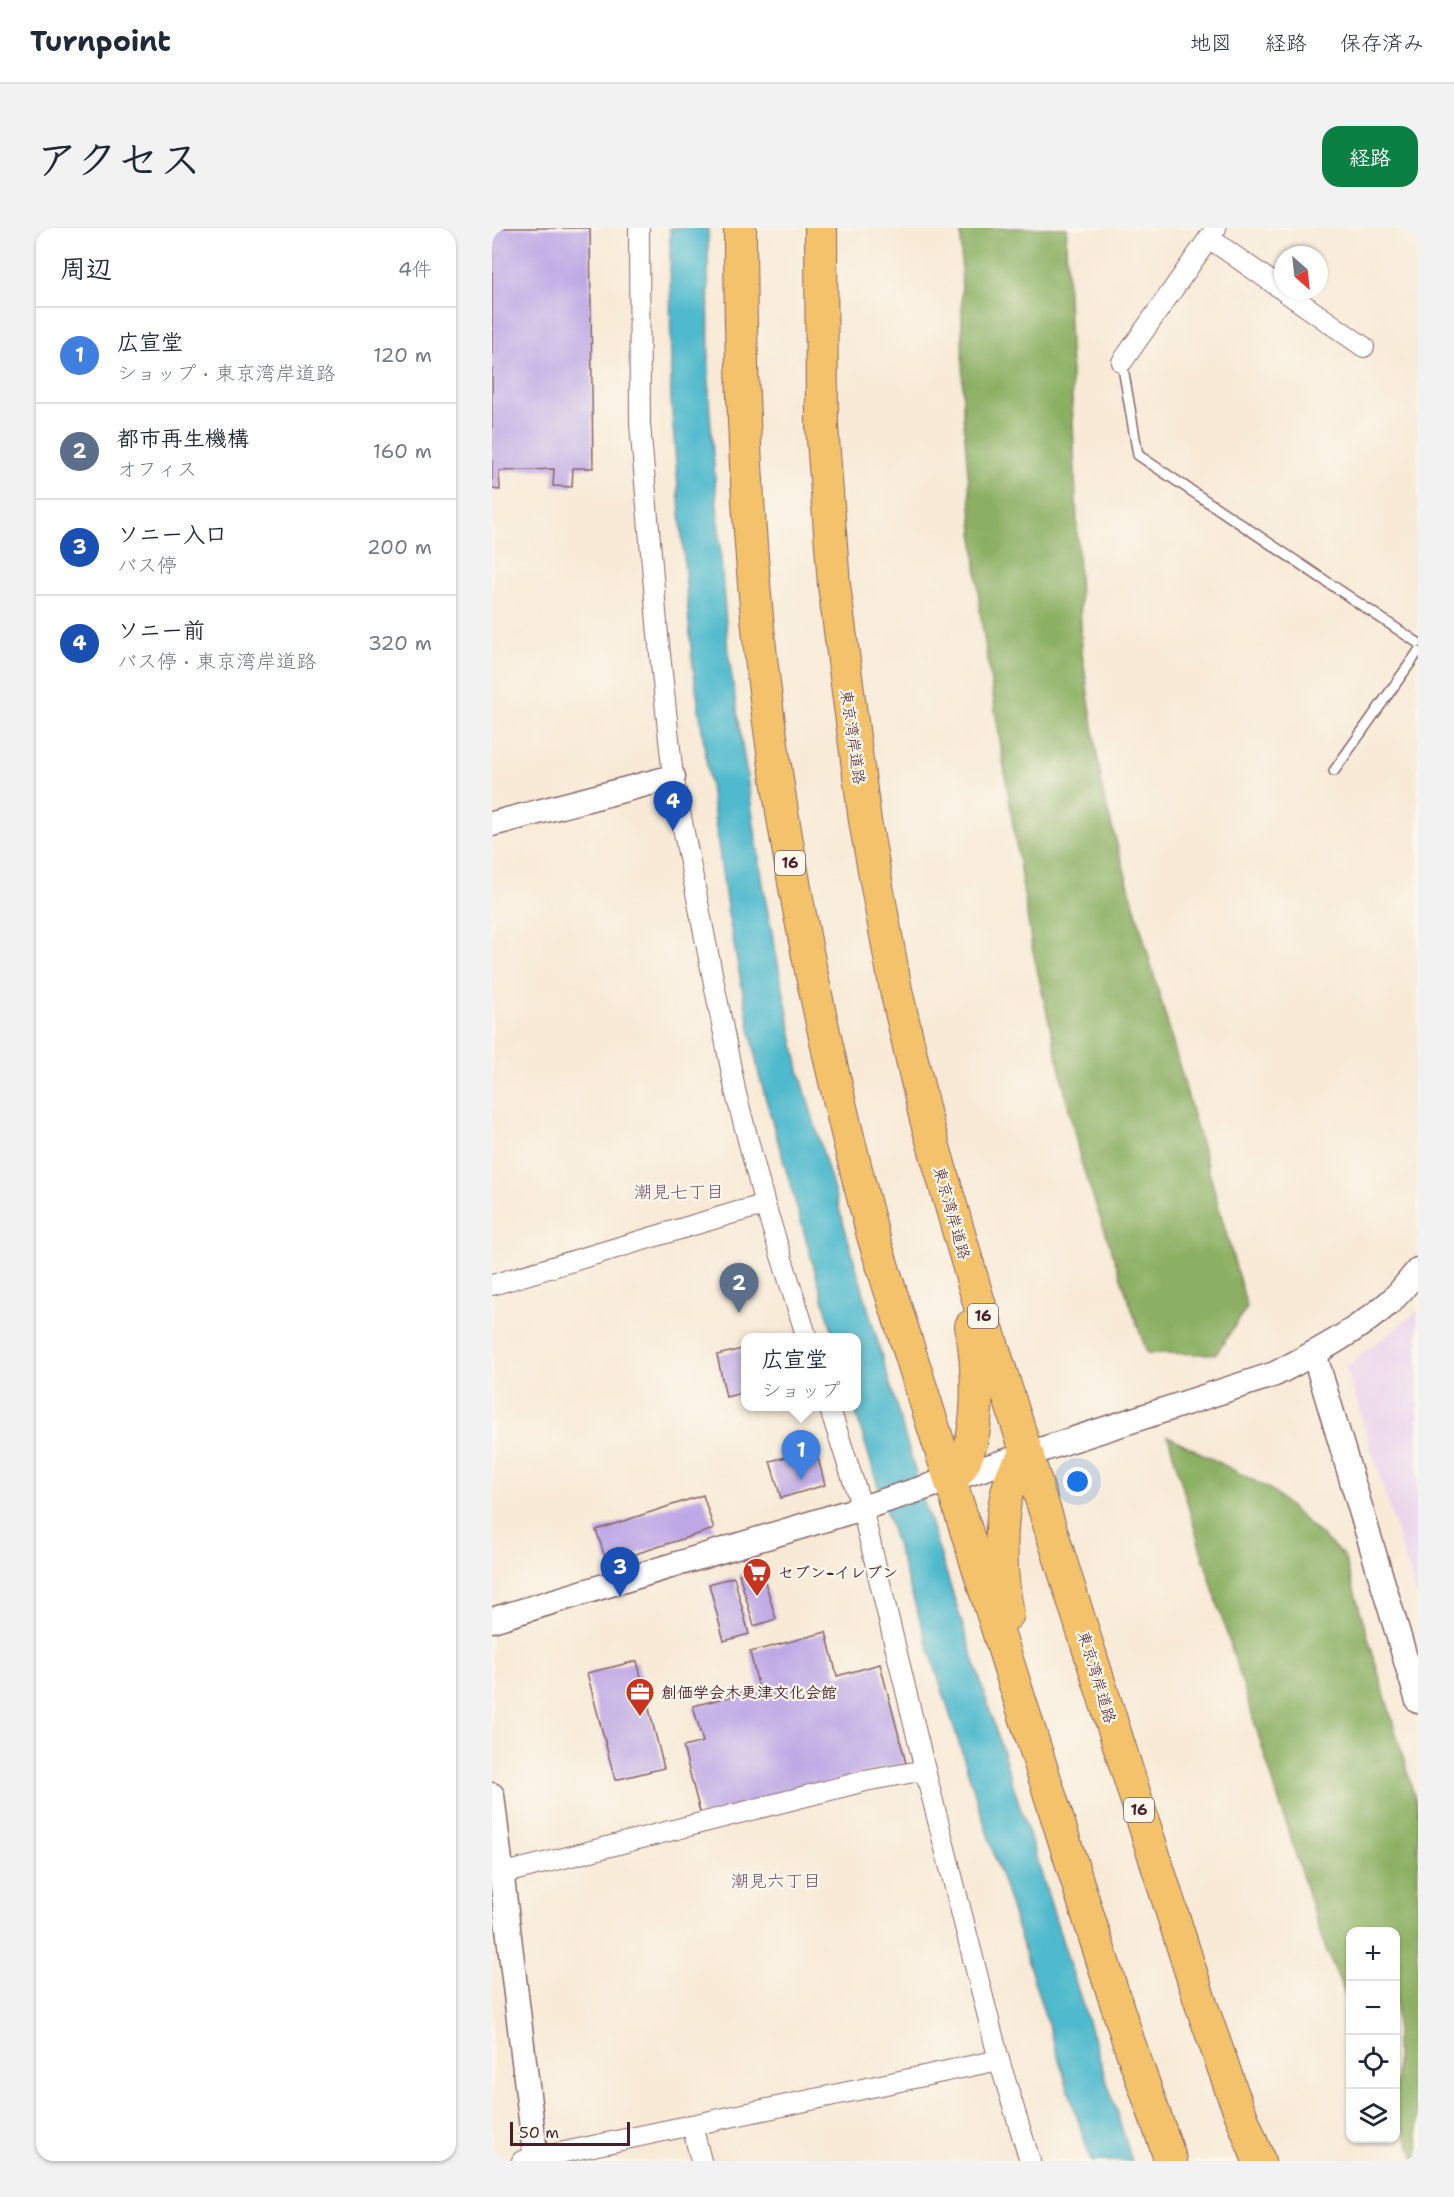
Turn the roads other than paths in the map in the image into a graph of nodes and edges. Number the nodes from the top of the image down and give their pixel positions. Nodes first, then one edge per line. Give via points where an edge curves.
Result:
1 (639, 228) edge
2 (740, 228) edge
3 (821, 228) edge
4 (1212, 233) edge
5 (1274, 282) edge
6 (1298, 300) edge
7 (1364, 347) dead end
8 (1122, 362) joint
9 (1418, 643) edge
10 (1418, 652) edge
11 (1334, 771) dead end
12 (673, 777) junction
13 (492, 824) edge
14 (941, 1176) junction
15 (765, 1205) junction
16 (1418, 1270) edge
17 (492, 1285) edge
18 (805, 1333) edge
19 (1314, 1353) junction
20 (830, 1411) edge
21 (1028, 1456) junction
22 (950, 1480) junction
23 (862, 1508) junction
24 (492, 1620) edge
25 (1418, 1701) edge
26 (1041, 1765) junction
27 (925, 1770) junction
28 (492, 1795) edge
29 (501, 1874) junction
30 (999, 2060) junction
31 (692, 2125) junction
32 (531, 2160) edge
33 (701, 2161) edge
34 (1030, 2161) edge
35 (1171, 2161) edge
36 (1259, 2161) edge

1 - 12 street via 640,424
2 - 22 highway, 16 via 741,382 755,591 769,723 793,881 821,1021 870,1225
3 - 14 highway, 東京湾岸道路 / 16 via 822,426 847,692 865,821 896,990
4 - 5 street
4 - 8 street
6 - 7 street
8 - 9 lane via 1137,455
10 - 11 lane
12 - 13 street
12 - 15 street via 736,1094
14 - 21 highway, 東京湾岸道路 / 16
14 - 22 highway via 977,1364 974,1428 961,1468
15 - 17 street
15 - 18 street
16 - 19 street via 1390,1302
19 - 21 street via 1275,1374
19 - 25 street
20 - 23 street
21 - 22 street
21 - 26 highway via 1014,1472 1008,1490 1001,1563
21 - 36 highway, 東京湾岸道路 / 16 via 1200,2001
22 - 23 street
22 - 26 highway, 16
23 - 24 street
23 - 27 street
26 - 35 highway, 16 via 1128,2040
27 - 29 street via 865,1781
27 - 30 street
28 - 29 street
29 - 32 street
30 - 31 street
30 - 34 street
31 - 32 street
31 - 33 street

